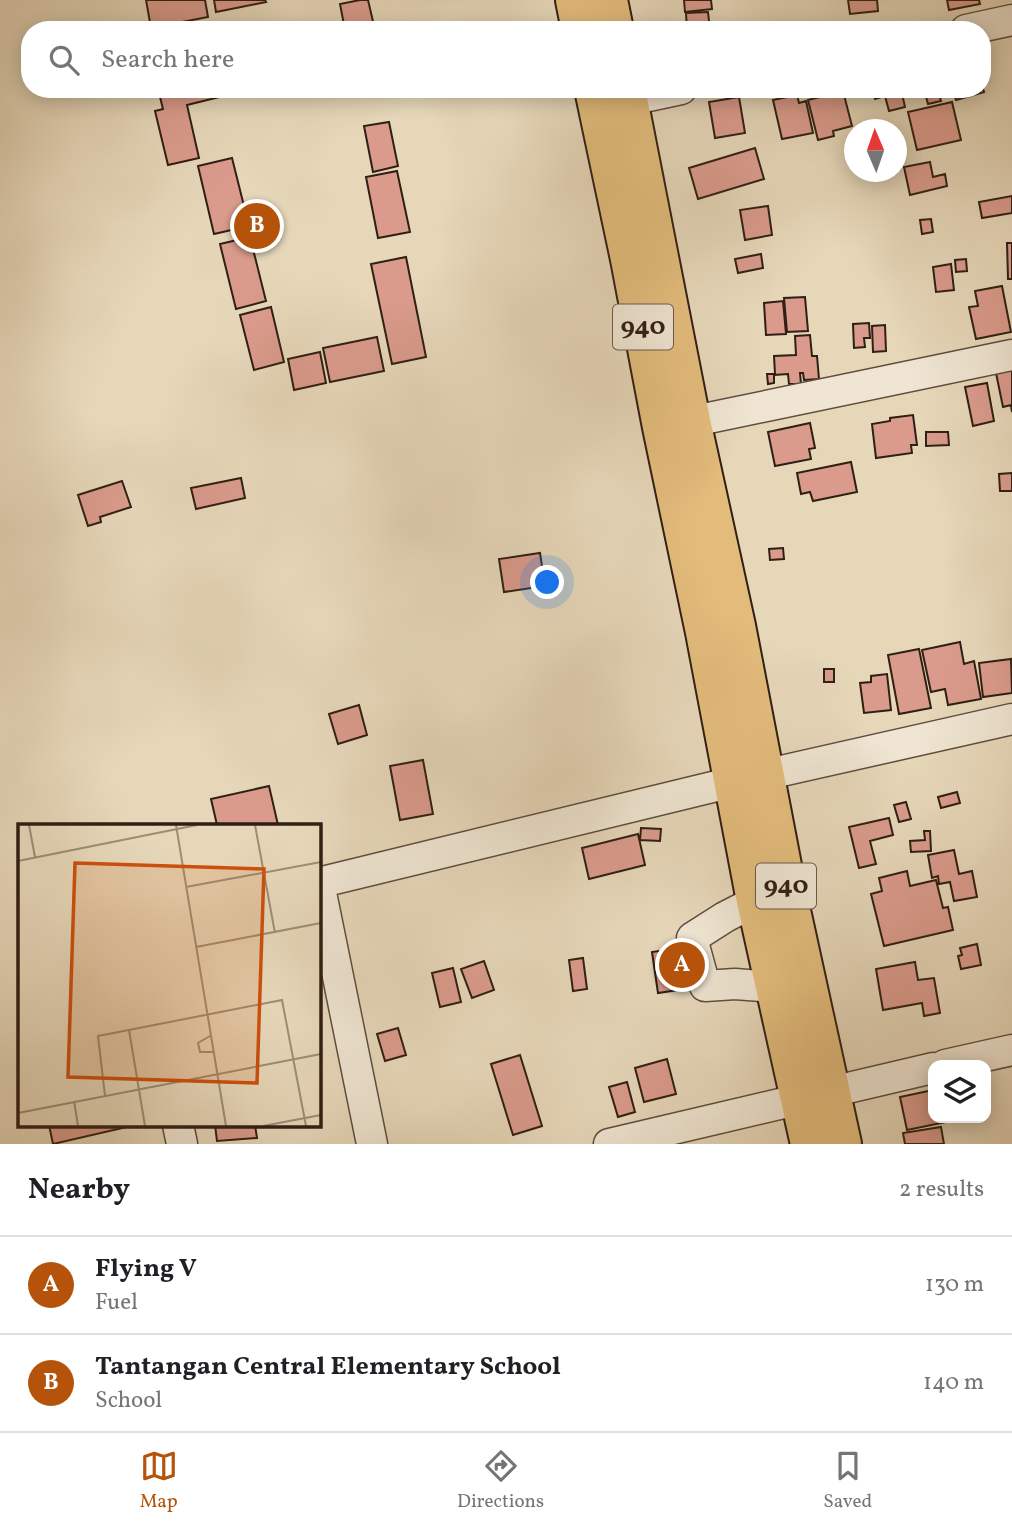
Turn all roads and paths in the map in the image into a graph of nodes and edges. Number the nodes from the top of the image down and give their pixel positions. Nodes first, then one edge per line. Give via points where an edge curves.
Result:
1 (575, 0) edge
2 (608, 0) edge
3 (1008, 0) edge
4 (1012, 20) edge
5 (580, 21) edge
6 (612, 21) edge
7 (991, 25) edge
8 (611, 98) edge
9 (1012, 355) edge
10 (677, 424) junction
11 (1012, 719) edge
12 (748, 778) junction
13 (320, 883) edge
14 (320, 888) edge
15 (756, 901) junction
16 (774, 987) junction
17 (1012, 1050) edge
18 (967, 1060) edge
19 (928, 1069) edge
20 (816, 1095) junction
21 (178, 1126) edge
22 (182, 1144) edge
23 (372, 1144) edge
24 (609, 1144) edge
25 (810, 1144) edge
26 (842, 1144) edge

1 - 5 highway
2 - 6 highway
3 - 4 street
4 - 7 street
8 - 10 highway, 940 via 630,259
9 - 10 street
10 - 12 highway, 940
11 - 12 street
12 - 13 street
12 - 15 highway, 940
12 - 20 highway, 940 via 805,980
14 - 23 street
15 - 16 highway, 940
15 - 16 street via 692,939 705,986
16 - 20 highway, 940
17 - 18 street
19 - 20 street
20 - 24 street
20 - 25 highway, 940
20 - 26 highway, 940
21 - 22 street

